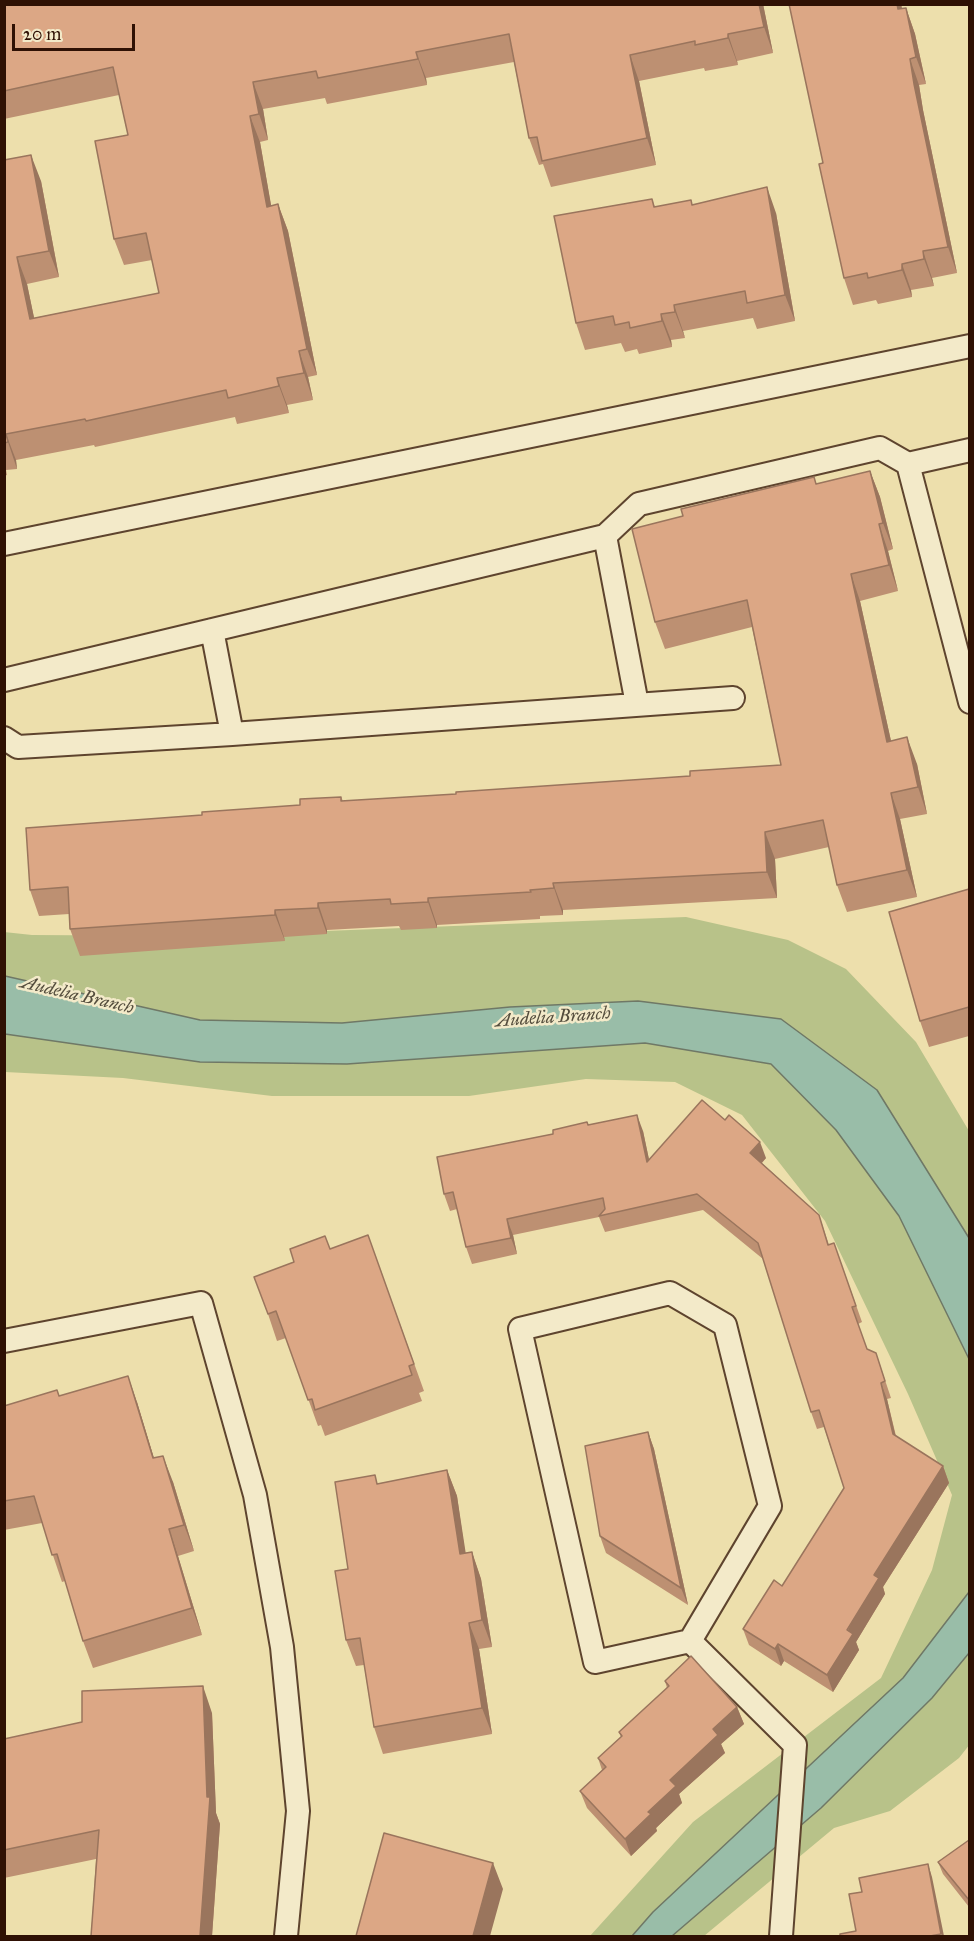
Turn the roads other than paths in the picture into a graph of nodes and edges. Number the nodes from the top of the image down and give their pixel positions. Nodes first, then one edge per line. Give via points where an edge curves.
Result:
1 (969, 346) edge
2 (969, 450) edge
3 (908, 464) junction
4 (604, 536) junction
5 (4, 544) edge
6 (212, 630) junction
7 (4, 680) edge
8 (733, 698) dead end
9 (969, 702) edge
10 (637, 704) junction
11 (232, 734) junction
12 (4, 738) edge
13 (4, 1341) edge
14 (690, 1641) junction
15 (286, 1936) edge
16 (781, 1936) edge

1 - 5 lane
2 - 3 lane
3 - 4 lane via 880,448 639,504
3 - 9 lane
4 - 6 lane
4 - 10 lane
6 - 7 lane
6 - 11 lane
8 - 10 lane
10 - 11 lane
11 - 12 lane via 18,747
13 - 15 lane via 201,1303 255,1495 282,1647 297,1811
14 - 14 lane via 770,1506 724,1325 670,1293 520,1329 595,1662
14 - 16 lane via 795,1745

